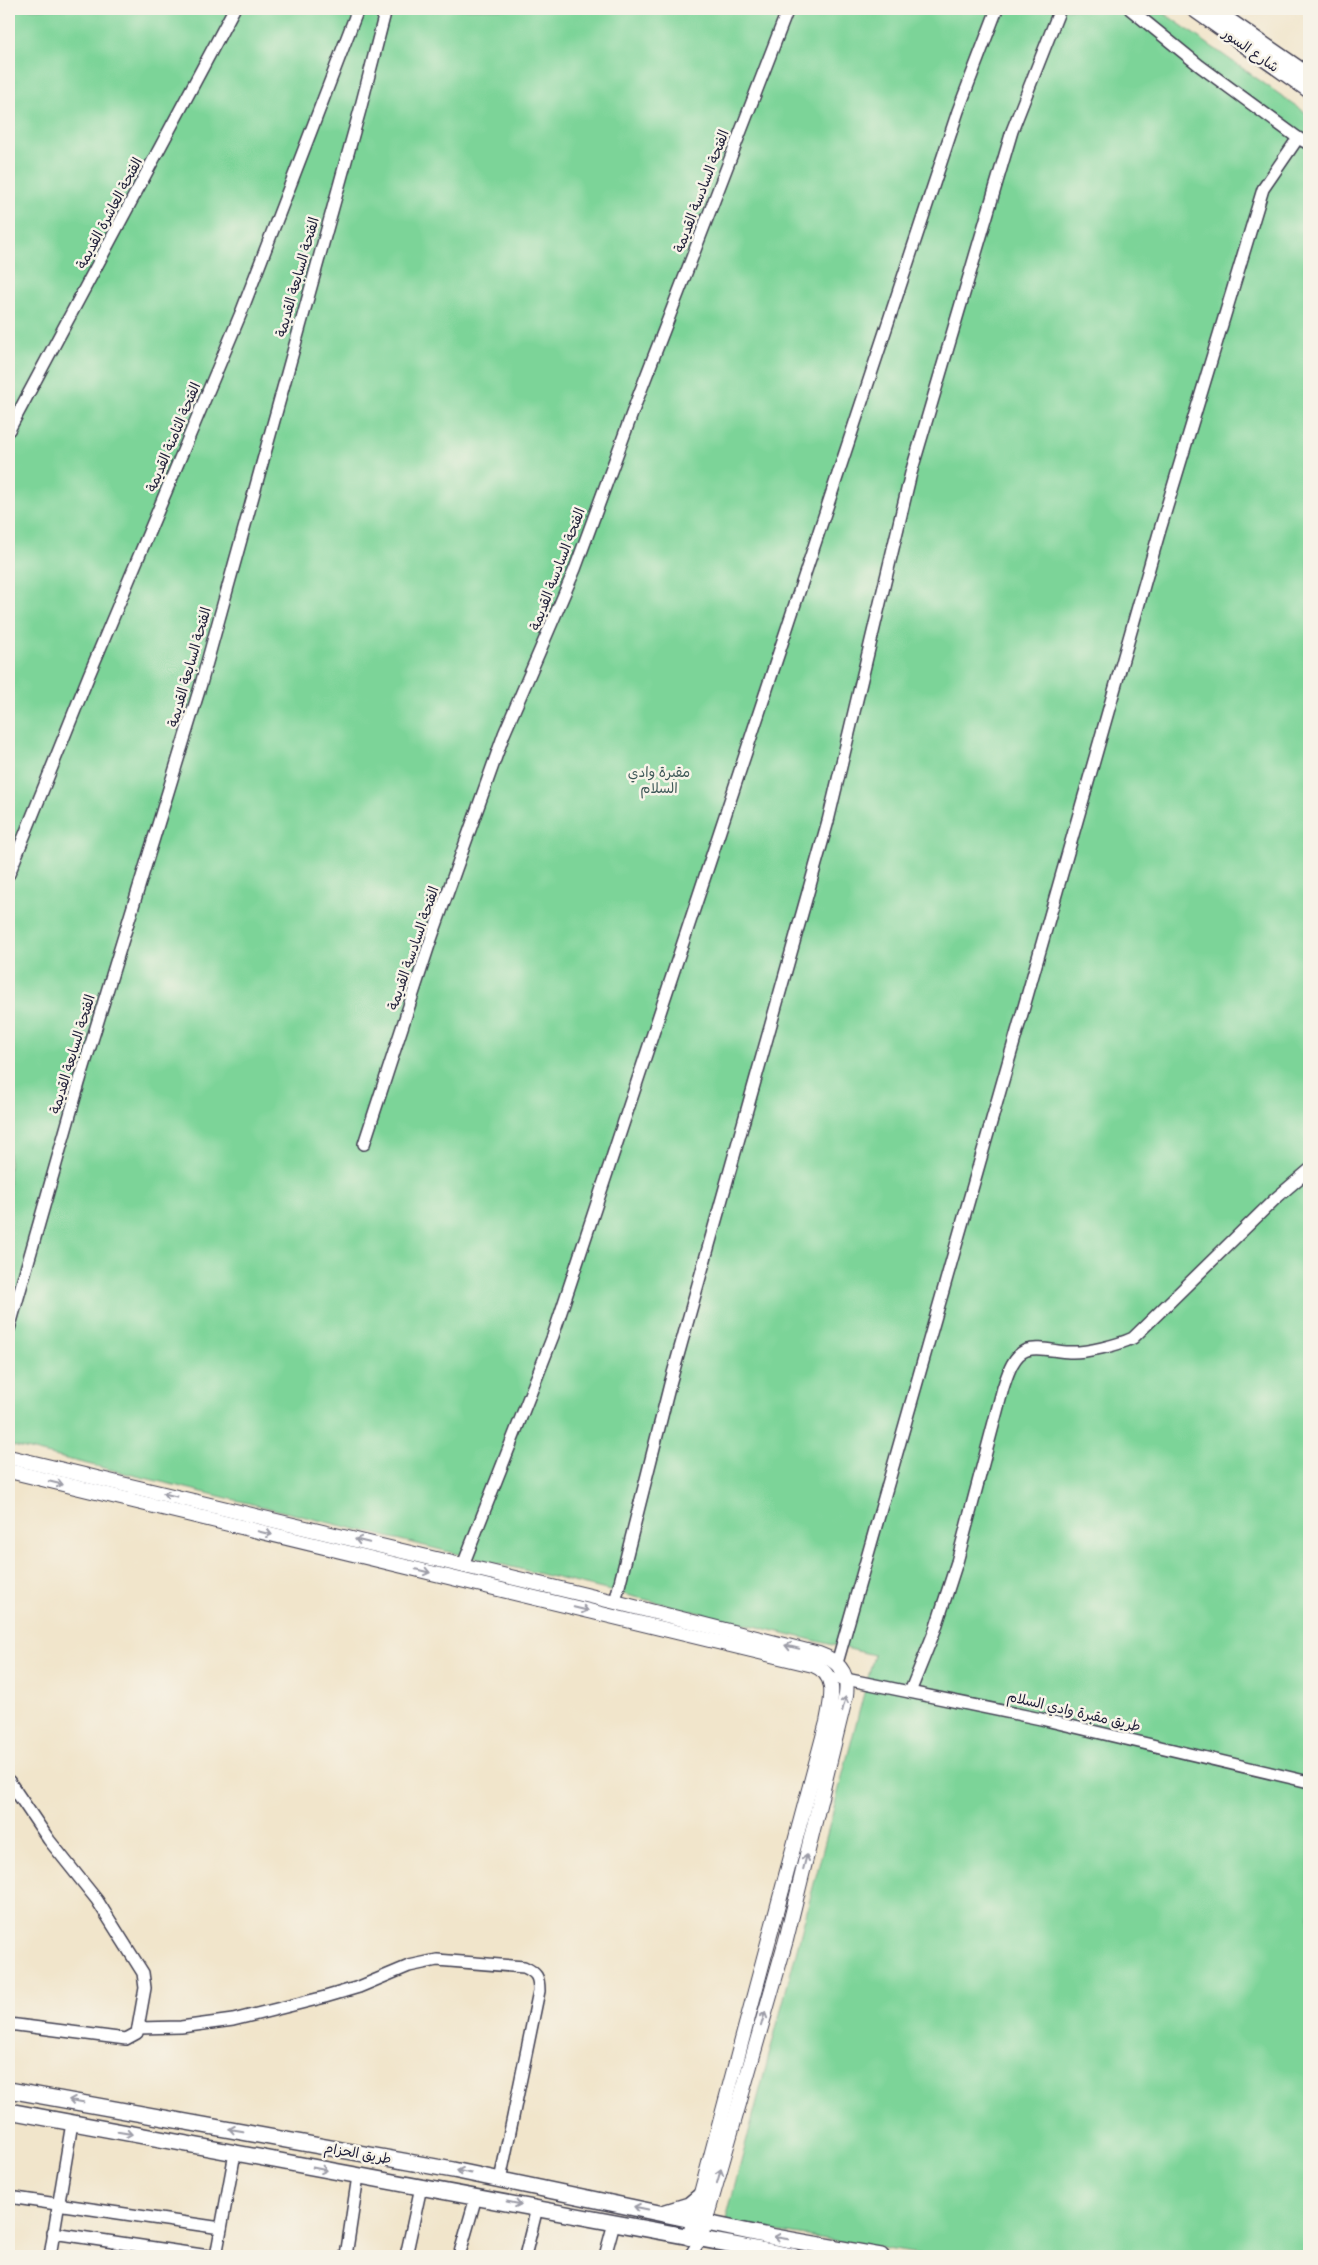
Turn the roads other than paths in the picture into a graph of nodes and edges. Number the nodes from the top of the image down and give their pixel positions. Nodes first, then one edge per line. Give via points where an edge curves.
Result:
1 (234, 9) edge
2 (358, 9) edge
3 (386, 9) edge
4 (788, 9) edge
5 (998, 9) edge
6 (1060, 9) edge
7 (1130, 9) edge
8 (1194, 9) edge
9 (1212, 9) edge
10 (1309, 76) edge
11 (1309, 90) edge
12 (1298, 138) junction
13 (1309, 144) edge
14 (9, 430) edge
15 (9, 874) edge
16 (364, 1144) dead end
17 (1309, 1170) edge
18 (9, 1329) edge
19 (9, 1457) edge
20 (9, 1472) edge
21 (204, 1503) junction
22 (236, 1511) junction
23 (203, 1518) junction
24 (231, 1525) junction
25 (463, 1565) junction
26 (487, 1571) junction
27 (523, 1580) junction
28 (485, 1586) junction
29 (518, 1594) junction
30 (615, 1602) junction
31 (837, 1663) junction
32 (829, 1678) junction
33 (846, 1679) junction
34 (910, 1692) junction
35 (9, 1781) edge
36 (1309, 1782) edge
37 (776, 1916) junction
38 (791, 1920) junction
39 (771, 1936) junction
40 (786, 1940) junction
41 (9, 2024) edge
42 (138, 2028) junction
43 (9, 2090) edge
44 (9, 2111) edge
45 (72, 2123) junction
46 (260, 2134) junction
47 (303, 2143) junction
48 (235, 2153) junction
49 (261, 2158) junction
50 (295, 2164) junction
51 (358, 2176) junction
52 (500, 2180) junction
53 (421, 2187) junction
54 (701, 2194) junction
55 (9, 2197) edge
56 (476, 2197) junction
57 (58, 2204) junction
58 (537, 2208) junction
59 (662, 2213) junction
60 (700, 2222) junction
61 (614, 2224) junction
62 (221, 2228) junction
63 (53, 2233) junction
64 (695, 2239) junction
65 (50, 2256) edge
66 (209, 2256) edge
67 (216, 2256) edge
68 (346, 2256) edge
69 (406, 2256) edge
70 (459, 2256) edge
71 (525, 2256) edge
72 (605, 2256) edge
73 (689, 2256) edge
74 (793, 2256) edge
75 (881, 2256) edge

1 - 14 street, الفتحة العاشرة القديمة
2 - 15 street, الفتحة الثامنة القديمة via 241,313
3 - 18 street, الفتحة السابعة القديمة via 201,684 79,1083
4 - 16 street, الفتحة السادسة القديمة via 636,400 575,569 504,734 429,945
5 - 25 street via 958,111 554,1336
6 - 30 street via 1012,131 911,473 827,823 670,1384
7 - 12 street via 1200,66
8 - 11 main road, شارع السور
9 - 10 main road, شارع السور
12 - 13 street
12 - 31 street via 1263,189 1159,533
17 - 34 street via 1133,1338 1083,1352 1027,1350 1018,1356 1003,1388 947,1596
21 -> 19 street
20 -> 23 street
21 - 22 street
21 - 23 street via 207,1509
22 - 24 street via 230,1518
25 -> 22 street
23 - 24 street
24 -> 28 street
25 - 26 street
26 - 27 street
26 - 28 street via 490,1577
27 - 29 street via 517,1586
27 - 30 street
28 - 29 street
29 -> 32 street via 813,1665 820,1667
31 -> 30 street via 819,1654
31 - 32 street
31 - 33 street
32 - 33 street, طريق مقبرة وادي السلام
32 - 37 street via 832,1693 826,1722
33 - 34 street, طريق مقبرة وادي السلام
38 -> 33 street via 846,1695
34 - 36 street, طريق مقبرة وادي السلام via 1051,1721
35 - 42 street via 48,1840 97,1900 143,1973 145,1988
37 - 38 street via 784,1921
37 - 39 street
38 - 40 street
39 - 40 street via 781,1935
39 - 54 street
60 -> 40 street
41 - 42 street via 126,2039
42 - 52 street via 181,2027 233,2020 359,1987 409,1966 437,1960 524,1967 535,1972 539,1991
46 -> 43 main road, طريق الحزام
44 - 45 main road, طريق الحزام
45 -> 48 main road, طريق الحزام
45 - 57 street
46 - 47 main road, طريق الحزام
46 - 49 main road via 267,2138 270,2146
47 - 50 main road via 296,2144 291,2150 290,2158
52 -> 47 main road, طريق الحزام
48 - 49 main road, طريق الحزام
48 - 62 street
49 - 50 main road, طريق الحزام
50 -> 51 main road, طريق الحزام
51 - 53 main road, طريق الحزام
51 - 68 street
59 -> 52 main road, طريق الحزام
53 - 56 main road, طريق الحزام
53 - 69 street
54 - 59 main road via 689,2205
54 - 60 street
55 - 57 street
56 -> 58 main road, طريق الحزام
56 - 70 street
57 - 62 street
57 - 63 street
58 - 61 main road, طريق الحزام
58 - 71 street
59 - 60 main road, طريق الحزام
60 - 64 street
75 -> 60 main road, طريق الحزام
61 - 64 main road, طريق الحزام
61 - 72 street
62 - 67 street
63 - 65 street
63 - 66 street
64 - 73 street
64 - 74 main road, طريق الحزام

